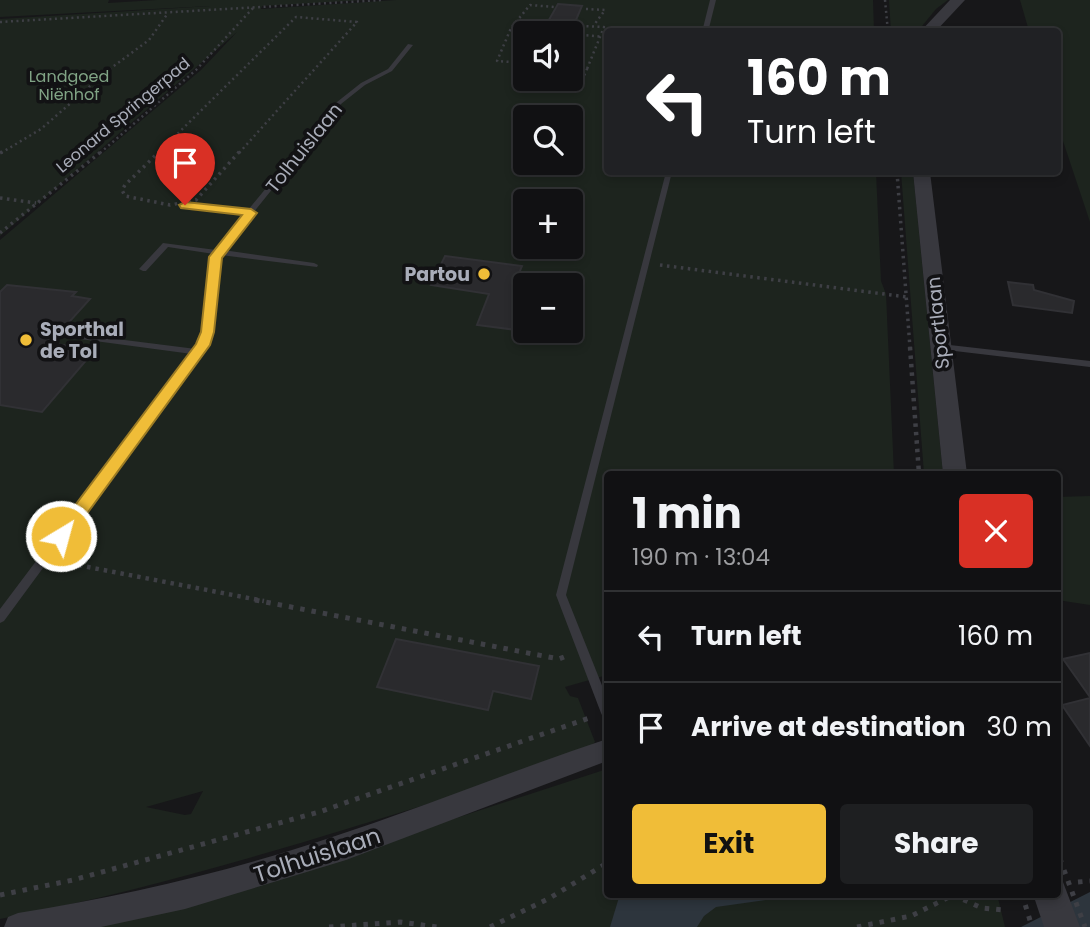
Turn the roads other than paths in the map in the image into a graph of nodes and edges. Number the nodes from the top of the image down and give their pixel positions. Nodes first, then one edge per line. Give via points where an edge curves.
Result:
1 (713, 0) edge
2 (959, 0) edge
3 (706, 28) edge
4 (931, 28) edge
5 (410, 45) dead end
6 (668, 175) edge
7 (921, 175) edge
8 (185, 205) road end
9 (251, 213) junction
10 (219, 251) junction
11 (314, 265) dead end
12 (143, 269) dead end
13 (80, 335) dead end
14 (941, 347) junction
15 (198, 352) junction
16 (1090, 364) edge
17 (955, 471) edge
18 (0, 618) edge
19 (604, 705) edge
20 (604, 751) edge
21 (1064, 882) edge
22 (18, 927) edge
23 (1062, 927) edge

1 - 3 lane
2 - 4 street
5 - 9 lane, Tolhuislaan via 390,70 339,103
6 - 19 lane via 561,595
7 - 14 street, Sportlaan
8 - 9 lane
9 - 10 lane, Tolhuislaan
10 - 11 lane
10 - 12 lane via 166,245
10 - 15 lane, Tolhuislaan via 213,267 208,332
13 - 15 lane
14 - 16 lane
14 - 17 street, Sportlaan
15 - 18 lane, Tolhuislaan
20 - 22 street, Tolhuislaan via 286,866 111,912
21 - 23 street

